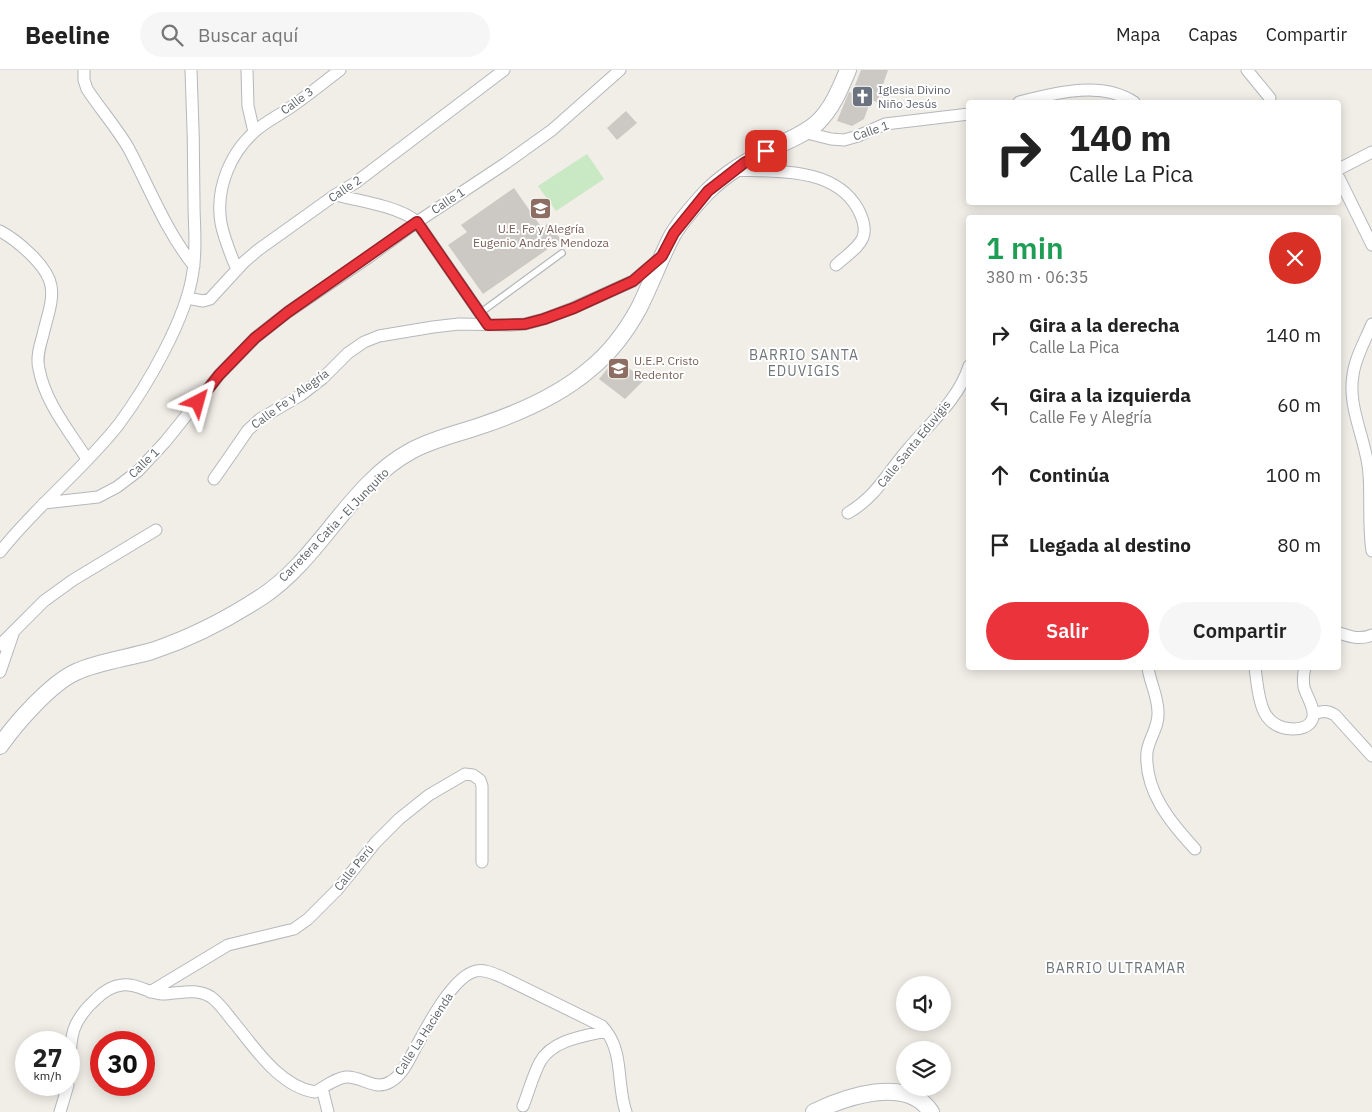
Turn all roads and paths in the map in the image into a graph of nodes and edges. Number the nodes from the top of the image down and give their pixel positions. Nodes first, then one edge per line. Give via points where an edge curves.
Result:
1 (84, 70) edge
2 (191, 70) edge
3 (247, 70) edge
4 (340, 70) edge
5 (504, 70) edge
6 (620, 70) edge
7 (848, 70) edge
8 (1247, 70) edge
9 (1270, 98) dead end
10 (1027, 100) edge
11 (1130, 100) edge
12 (966, 114) edge
13 (254, 132) junction
14 (804, 132) junction
15 (1372, 152) edge
16 (1341, 168) edge
17 (733, 170) junction
18 (1341, 182) edge
19 (335, 195) junction
20 (417, 222) junction
21 (0, 231) edge
22 (1372, 245) edge
23 (562, 253) dead end
24 (662, 256) junction
25 (836, 265) dead end
26 (194, 266) junction
27 (237, 270) junction
28 (187, 298) junction
29 (480, 314) junction
30 (1372, 324) edge
31 (488, 325) junction
32 (966, 374) edge
33 (87, 459) junction
34 (214, 480) dead end
35 (44, 502) junction
36 (848, 513) dead end
37 (156, 530) dead end
38 (1372, 551) edge
39 (0, 552) edge
40 (15, 630) junction
41 (1341, 634) edge
42 (1372, 635) edge
43 (0, 644) edge
44 (1148, 670) edge
45 (1256, 670) edge
46 (1304, 670) edge
47 (0, 672) edge
48 (1314, 714) junction
49 (0, 746) edge
50 (1372, 756) edge
51 (1195, 849) dead end
52 (482, 862) dead end
53 (150, 992) junction
54 (72, 1031) edge
55 (606, 1031) junction
56 (322, 1088) junction
57 (65, 1096) edge
58 (523, 1106) dead end
59 (60, 1112) edge
60 (328, 1112) edge
61 (626, 1112) edge
62 (814, 1112) edge
63 (931, 1112) edge

1 - 26 street via 87,90 128,147 178,247
2 - 26 street
3 - 13 street via 248,106
4 - 13 street, Calle 3
5 - 19 street, Calle 2
6 - 20 street, Calle 1 via 552,130
7 - 14 main road, Carretera Catia - El Junquito via 839,93 816,123
8 - 9 street
10 - 11 street via 1078,91 1098,91 1112,92
12 - 14 street, Calle 1 via 886,124 844,140
13 - 27 street, Calle 3 via 230,163 220,193 221,223
14 - 17 main road, Carretera Catia - El Junquito
15 - 16 street
17 - 24 main road, Carretera Catia - El Junquito via 689,213
17 - 25 street via 808,175 822,179 852,199 860,214 864,236 861,243
18 - 22 street
19 - 20 street via 382,206
19 - 27 street, Calle 2 via 258,250
20 - 29 street
20 - 35 street, Calle 1 via 255,338 219,375 165,442 138,471 117,487 98,497
21 - 33 street via 12,238 48,276 51,299 38,368 52,405
23 - 29 lane
24 - 31 street, Calle Fe y Alegría via 633,281 574,308 525,324
24 - 49 main road, Carretera Catia - El Junquito via 638,310 614,345 590,370 564,388 516,412 411,451 360,494 304,559 265,594 236,613 181,640 74,672 45,694
26 - 28 street
27 - 28 street, Calle 2 via 210,299
28 - 33 street via 154,369 119,423
29 - 31 street
30 - 38 street via 1352,376 1369,471
31 - 34 street, Calle Fe y Alegría via 433,327 379,336 364,342 301,395 260,419 248,430
32 - 36 street, Calle Santa Eduvigis via 958,389 883,483
33 - 35 street
35 - 39 street
37 - 40 street via 44,601
40 - 43 street
40 - 47 street
41 - 42 street via 1363,639
44 - 51 street via 1158,713 1149,742 1147,765 1163,811
45 - 48 street via 1259,698 1269,720 1278,726 1299,729 1307,726
46 - 48 street via 1304,689
48 - 50 street via 1324,710 1335,715
52 - 53 street, Calle Perú via 482,786 473,775 465,774 429,794 399,819 337,890 294,929 228,945
53 - 54 street, Calle La Hacienda via 136,986 114,986 89,1005
53 - 56 street, Calle La Hacienda via 199,992 209,996 286,1080 308,1091
55 - 56 street, Calle La Hacienda via 602,1026 502,977 476,971 458,982 402,1071 391,1082 380,1086 346,1077
55 - 58 street via 574,1038 548,1052 541,1061
55 - 61 street via 612,1039
56 - 60 street
57 - 59 street
62 - 63 main road via 845,1099 892,1092 915,1097

